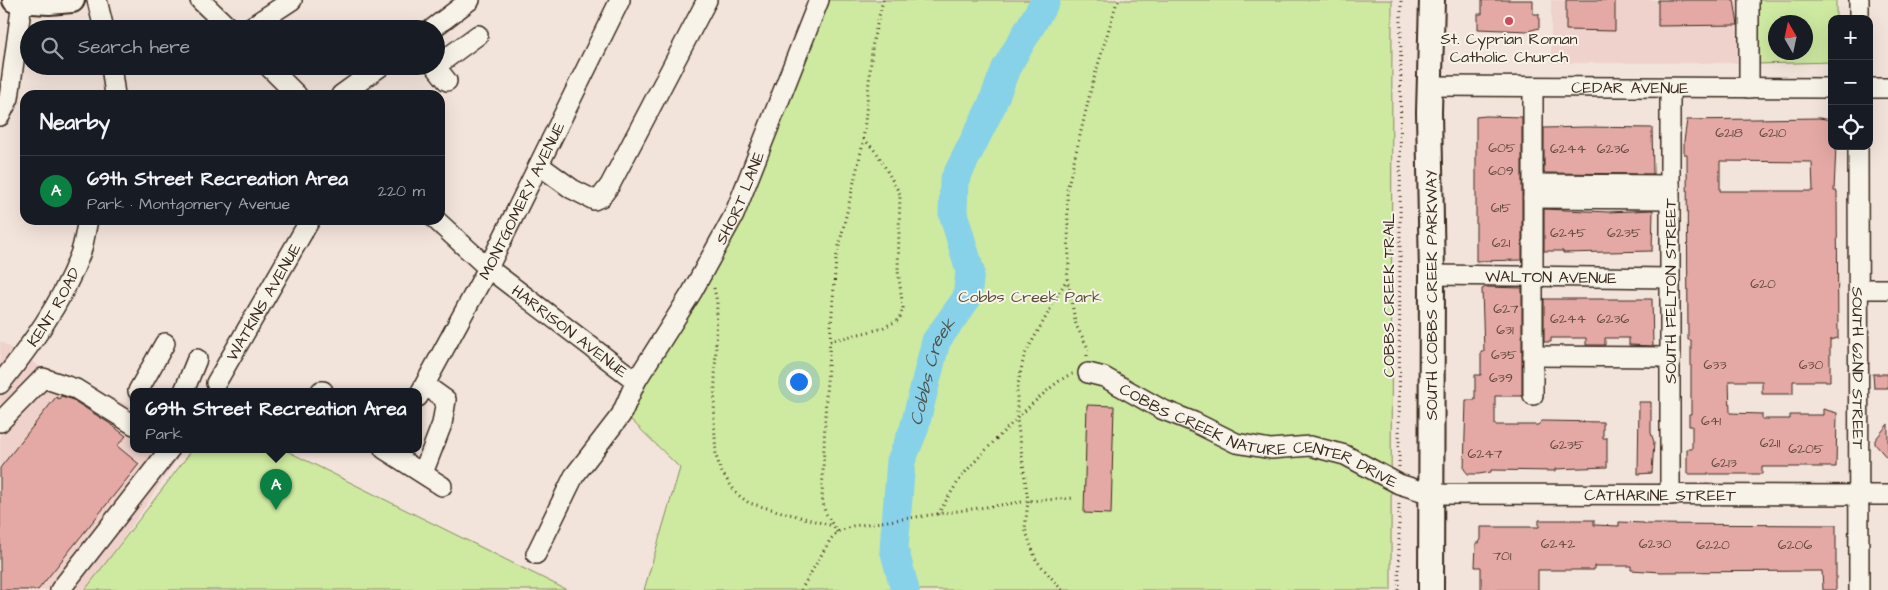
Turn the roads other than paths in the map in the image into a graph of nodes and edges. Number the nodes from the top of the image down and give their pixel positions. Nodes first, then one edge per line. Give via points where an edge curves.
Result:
1 (72, 0) edge
2 (97, 0) edge
3 (200, 0) edge
4 (292, 0) edge
5 (470, 0) edge
6 (620, 0) edge
7 (707, 0) edge
8 (819, 0) edge
9 (1432, 0) edge
10 (1749, 0) edge
11 (1859, 0) edge
12 (19, 1) edge
13 (1859, 15) edge
14 (102, 20) edge
15 (221, 20) edge
16 (262, 20) edge
17 (444, 20) edge
18 (478, 35) dead end
19 (8, 46) edge
20 (445, 59) edge
21 (112, 75) edge
22 (277, 75) edge
23 (369, 75) edge
24 (442, 75) edge
25 (447, 81) dead end
26 (1430, 86) junction
27 (1533, 88) junction
28 (1670, 88) junction
29 (1749, 88) junction
30 (1828, 88) edge
31 (1873, 88) edge
32 (1888, 88) edge
33 (114, 90) edge
34 (292, 90) edge
35 (348, 90) edge
36 (0, 116) edge
37 (1858, 150) edge
38 (539, 165) junction
39 (1533, 191) junction
40 (1670, 192) junction
41 (87, 225) edge
42 (307, 225) edge
43 (441, 225) edge
44 (488, 268) junction
45 (1432, 275) junction
46 (1534, 276) junction
47 (1670, 278) junction
48 (1860, 289) junction
49 (1888, 289) edge
50 (165, 343) dead end
51 (1533, 356) junction
52 (1670, 357) junction
53 (197, 359) dead end
54 (1088, 372) road end
55 (636, 381) junction
56 (216, 383) dead end
57 (0, 384) edge
58 (140, 388) edge
59 (185, 388) edge
60 (422, 391) edge
61 (1533, 395) dead end
62 (0, 420) edge
63 (128, 421) edge
64 (167, 453) edge
65 (393, 453) edge
66 (423, 473) junction
67 (442, 486) dead end
68 (1431, 494) junction
69 (1670, 495) junction
70 (1860, 495) junction
71 (1888, 495) edge
72 (536, 554) dead end
73 (60, 590) edge
74 (1431, 590) edge
75 (1859, 590) edge

1 - 12 main road
2 - 14 street
3 - 15 street
4 - 16 street
5 - 17 street
6 - 38 street, MONTGOMERY AVENUE
7 - 38 street via 601,197 594,200 584,196
8 - 55 street, SHORT LANE via 734,215
9 - 26 main road, SOUTH COBBS CREEK PARKWAY
10 - 29 street
11 - 13 street
12 - 19 street
18 - 20 street
19 - 36 street via 9,98
21 - 33 street
22 - 34 street
23 - 35 street
24 - 25 street
26 - 27 street, CEDAR AVENUE
26 - 45 main road, SOUTH COBBS CREEK PARKWAY
27 - 28 street, CEDAR AVENUE
27 - 39 street
28 - 29 street, CEDAR AVENUE
28 - 40 street, SOUTH FELTON STREET
29 - 30 street, CEDAR AVENUE
31 - 32 street
37 - 48 street, SOUTH 62ND STREET
38 - 44 street, MONTGOMERY AVENUE
39 - 40 street
39 - 46 street
40 - 47 street, SOUTH FELTON STREET
41 - 57 street, KENT ROAD via 80,256 67,286 30,346
42 - 56 street, WATKINS AVENUE
43 - 44 street, HARRISON AVENUE
44 - 55 street, HARRISON AVENUE
44 - 60 street, MONTGOMERY AVENUE
45 - 46 street, WALTON AVENUE
45 - 68 main road, SOUTH COBBS CREEK PARKWAY
46 - 47 street, WALTON AVENUE
46 - 51 street
47 - 52 street, SOUTH FELTON STREET
48 - 49 street
48 - 70 street, SOUTH 62ND STREET
50 - 58 street
51 - 52 street
51 - 61 street
52 - 69 street, SOUTH FELTON STREET
53 - 59 street
54 - 68 street, COBBS CREEK NATURE CENTER DRIVE via 1236,443 1271,449 1310,446 1345,454 1399,484
55 - 72 street, SHORT LANE via 621,415 574,476
60 - 66 street via 446,400 442,424
62 - 63 street via 42,378 76,389
64 - 73 street
65 - 66 street
66 - 67 street
68 - 69 street, CATHARINE STREET
68 - 74 main road, SOUTH COBBS CREEK PARKWAY
69 - 70 street, CATHARINE STREET
70 - 71 street, CATHARINE STREET
70 - 75 street, SOUTH 62ND STREET

